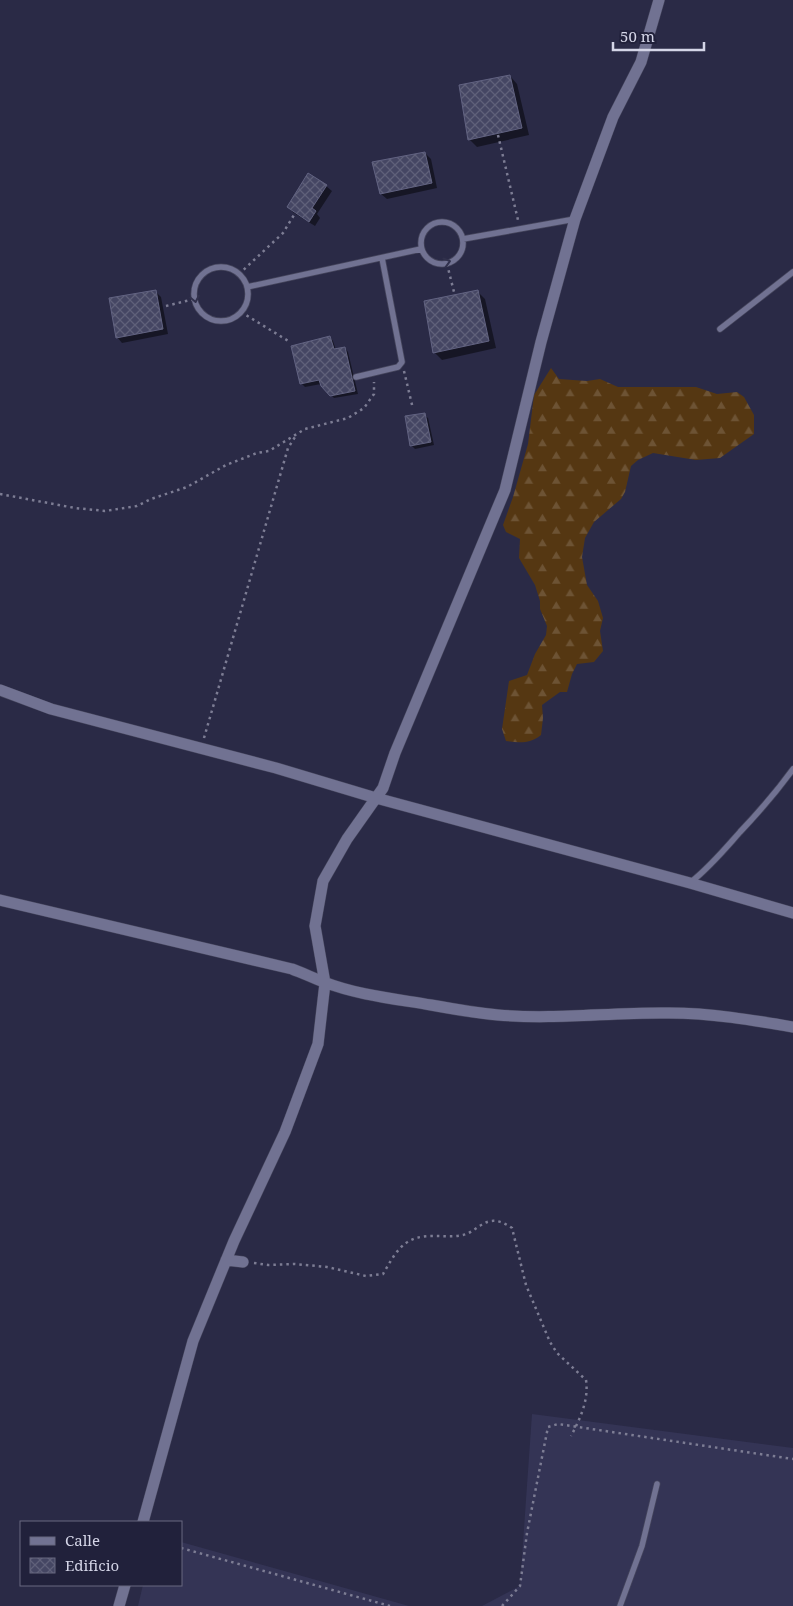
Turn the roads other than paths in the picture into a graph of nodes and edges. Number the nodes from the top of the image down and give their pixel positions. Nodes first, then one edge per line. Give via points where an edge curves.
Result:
1 (659, 0) edge
2 (575, 218) junction
3 (463, 239) junction
4 (421, 249) junction
5 (382, 258) junction
6 (793, 272) edge
7 (247, 287) junction
8 (720, 329) dead end
9 (356, 377) dead end
10 (0, 690) edge
11 (793, 769) edge
12 (376, 798) junction
13 (690, 883) junction
14 (0, 900) edge
15 (793, 913) edge
16 (324, 983) junction
17 (793, 1027) edge
18 (226, 1260) junction
19 (243, 1262) road end
20 (657, 1484) dead end
21 (143, 1521) edge
22 (125, 1586) edge
23 (119, 1606) edge
24 (620, 1606) edge

1 - 2 street via 641,62 613,117
2 - 3 lane
2 - 12 street via 505,490 383,788
4 -> 3 lane via 434,263 447,264 458,257
3 - 4 lane via 450,224 437,223 425,230
4 - 5 lane
5 - 7 lane
5 - 9 lane via 402,362 398,367
6 - 8 lane
7 -> 7 lane via 239,274 221,267 209,269 196,282 194,299 202,314 216,320 232,318 246,303
10 - 12 street via 51,710 276,768
11 - 13 lane via 722,854
12 - 13 street
12 - 16 street via 323,880 315,926
13 - 15 street
14 - 16 street via 292,969
16 - 17 street via 407,1001 499,1015 668,1012 731,1017
16 - 18 street via 318,1044 285,1132
18 - 19 street
18 - 21 street via 193,1340
20 - 24 lane via 642,1546
22 - 23 street

